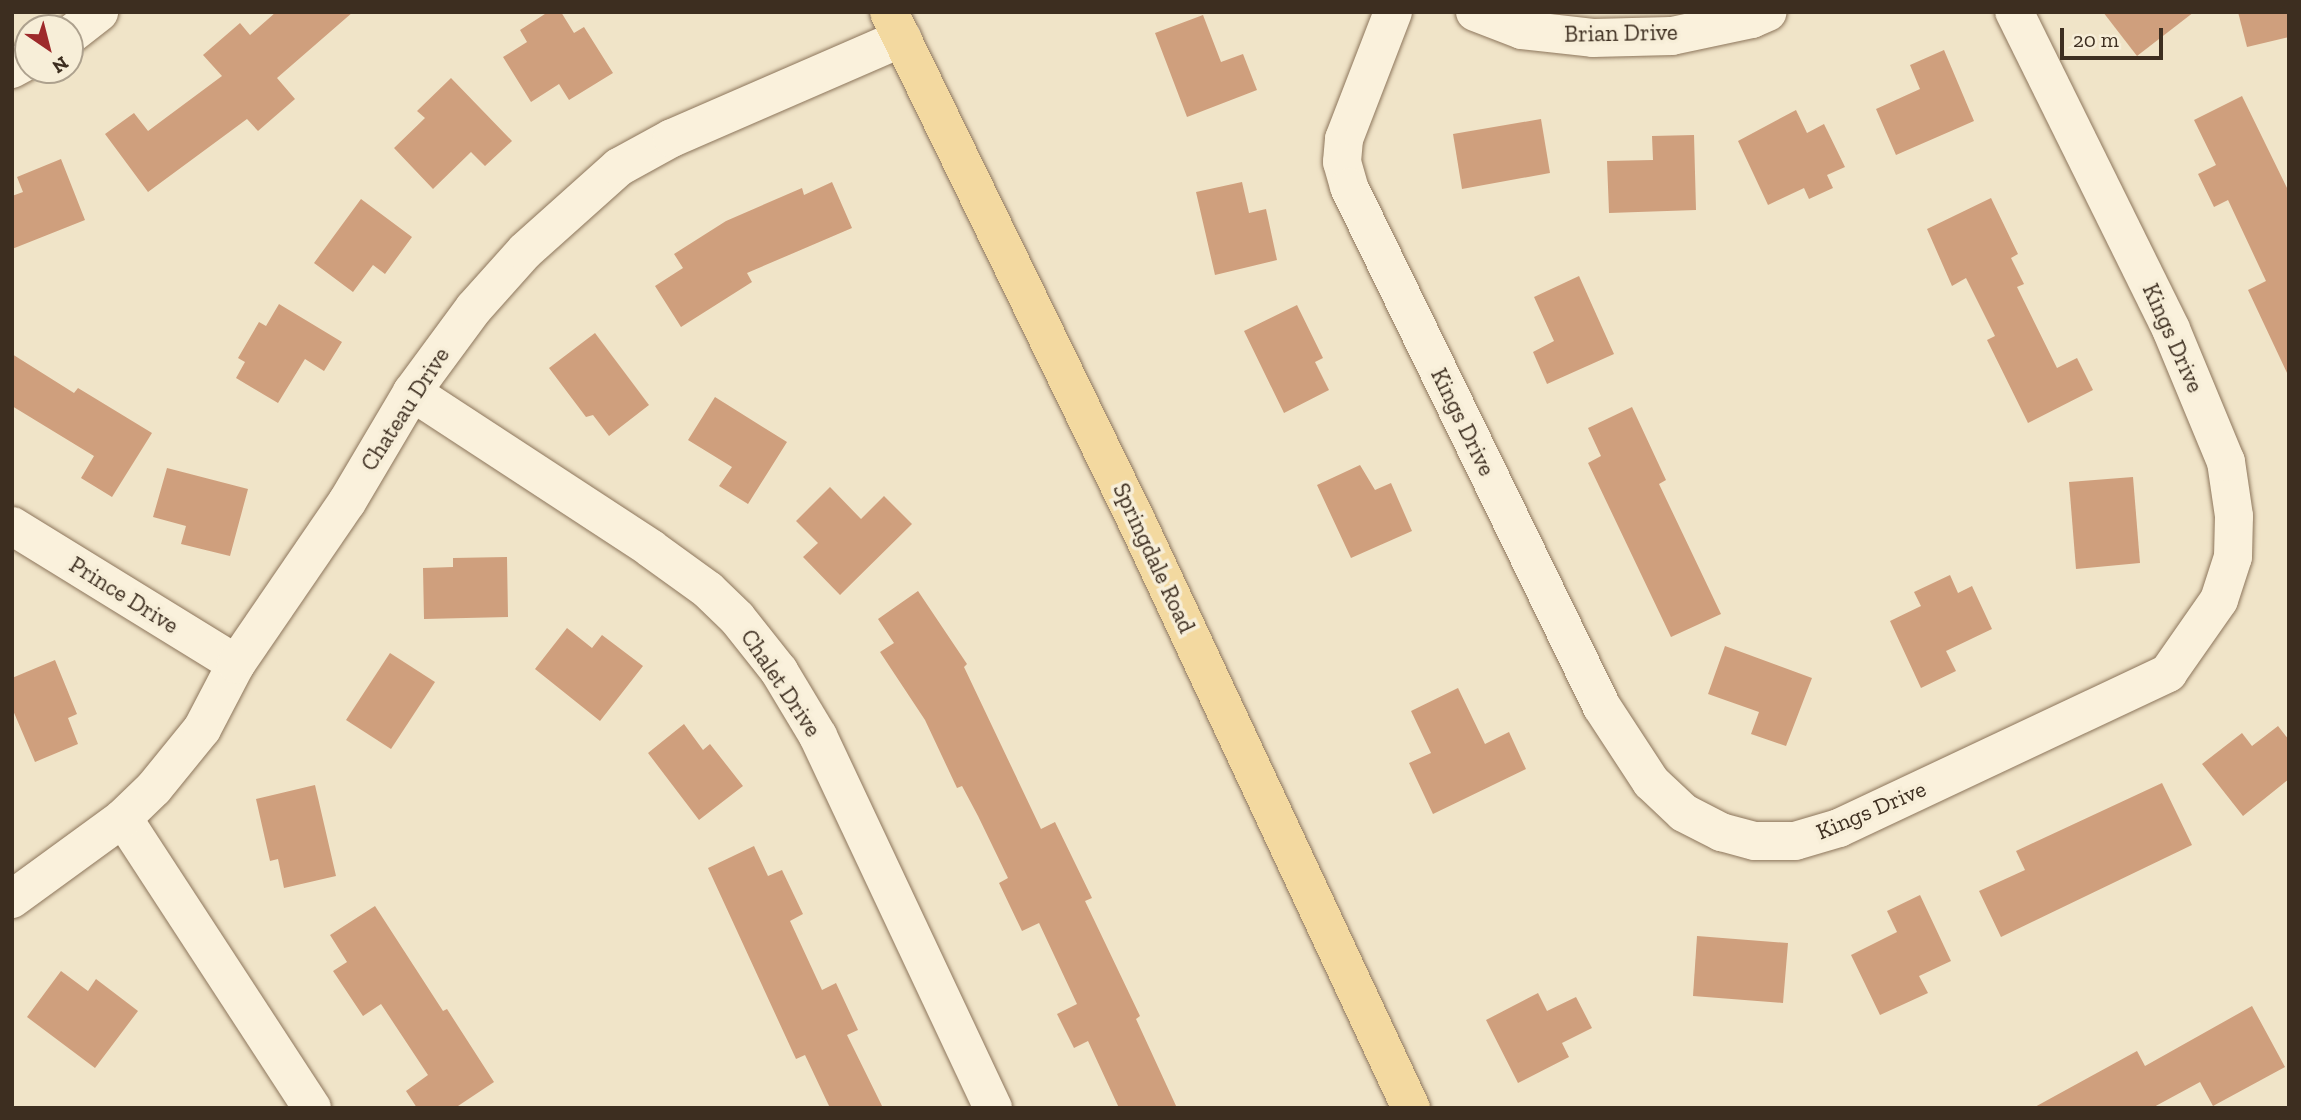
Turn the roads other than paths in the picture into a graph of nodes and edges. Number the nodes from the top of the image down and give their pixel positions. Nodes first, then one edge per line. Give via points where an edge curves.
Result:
1 (99, 12) edge
2 (1393, 12) edge
3 (1475, 12) edge
4 (1768, 12) edge
5 (2014, 12) edge
6 (84, 24) edge
7 (896, 25) edge
8 (412, 392) junction
9 (12, 526) edge
10 (236, 664) junction
11 (123, 818) junction
12 (12, 899) edge
13 (312, 1108) edge
14 (993, 1108) edge
15 (1410, 1108) edge

1 - 6 street
2 - 5 street, Kings Drive via 1344,139 1342,162 1355,199 1602,707 1651,782 1684,813 1721,832 1755,841 1795,841 1839,828 2168,674 2219,600 2233,557 2234,516 2226,462 2171,328
3 - 4 street, Brian Drive via 1522,30 1593,38 1672,36
7 - 8 street, Chateau Drive via 619,167 525,251 474,308
7 - 15 main road, Springdale Road via 1132,512
8 - 10 street, Chateau Drive via 346,502
8 - 14 street, Chalet Drive via 650,548 708,590 737,618 779,671 818,736
9 - 10 street, Prince Drive
10 - 11 street, Chateau Drive via 202,729
11 - 12 street, Chateau Drive
11 - 13 street

